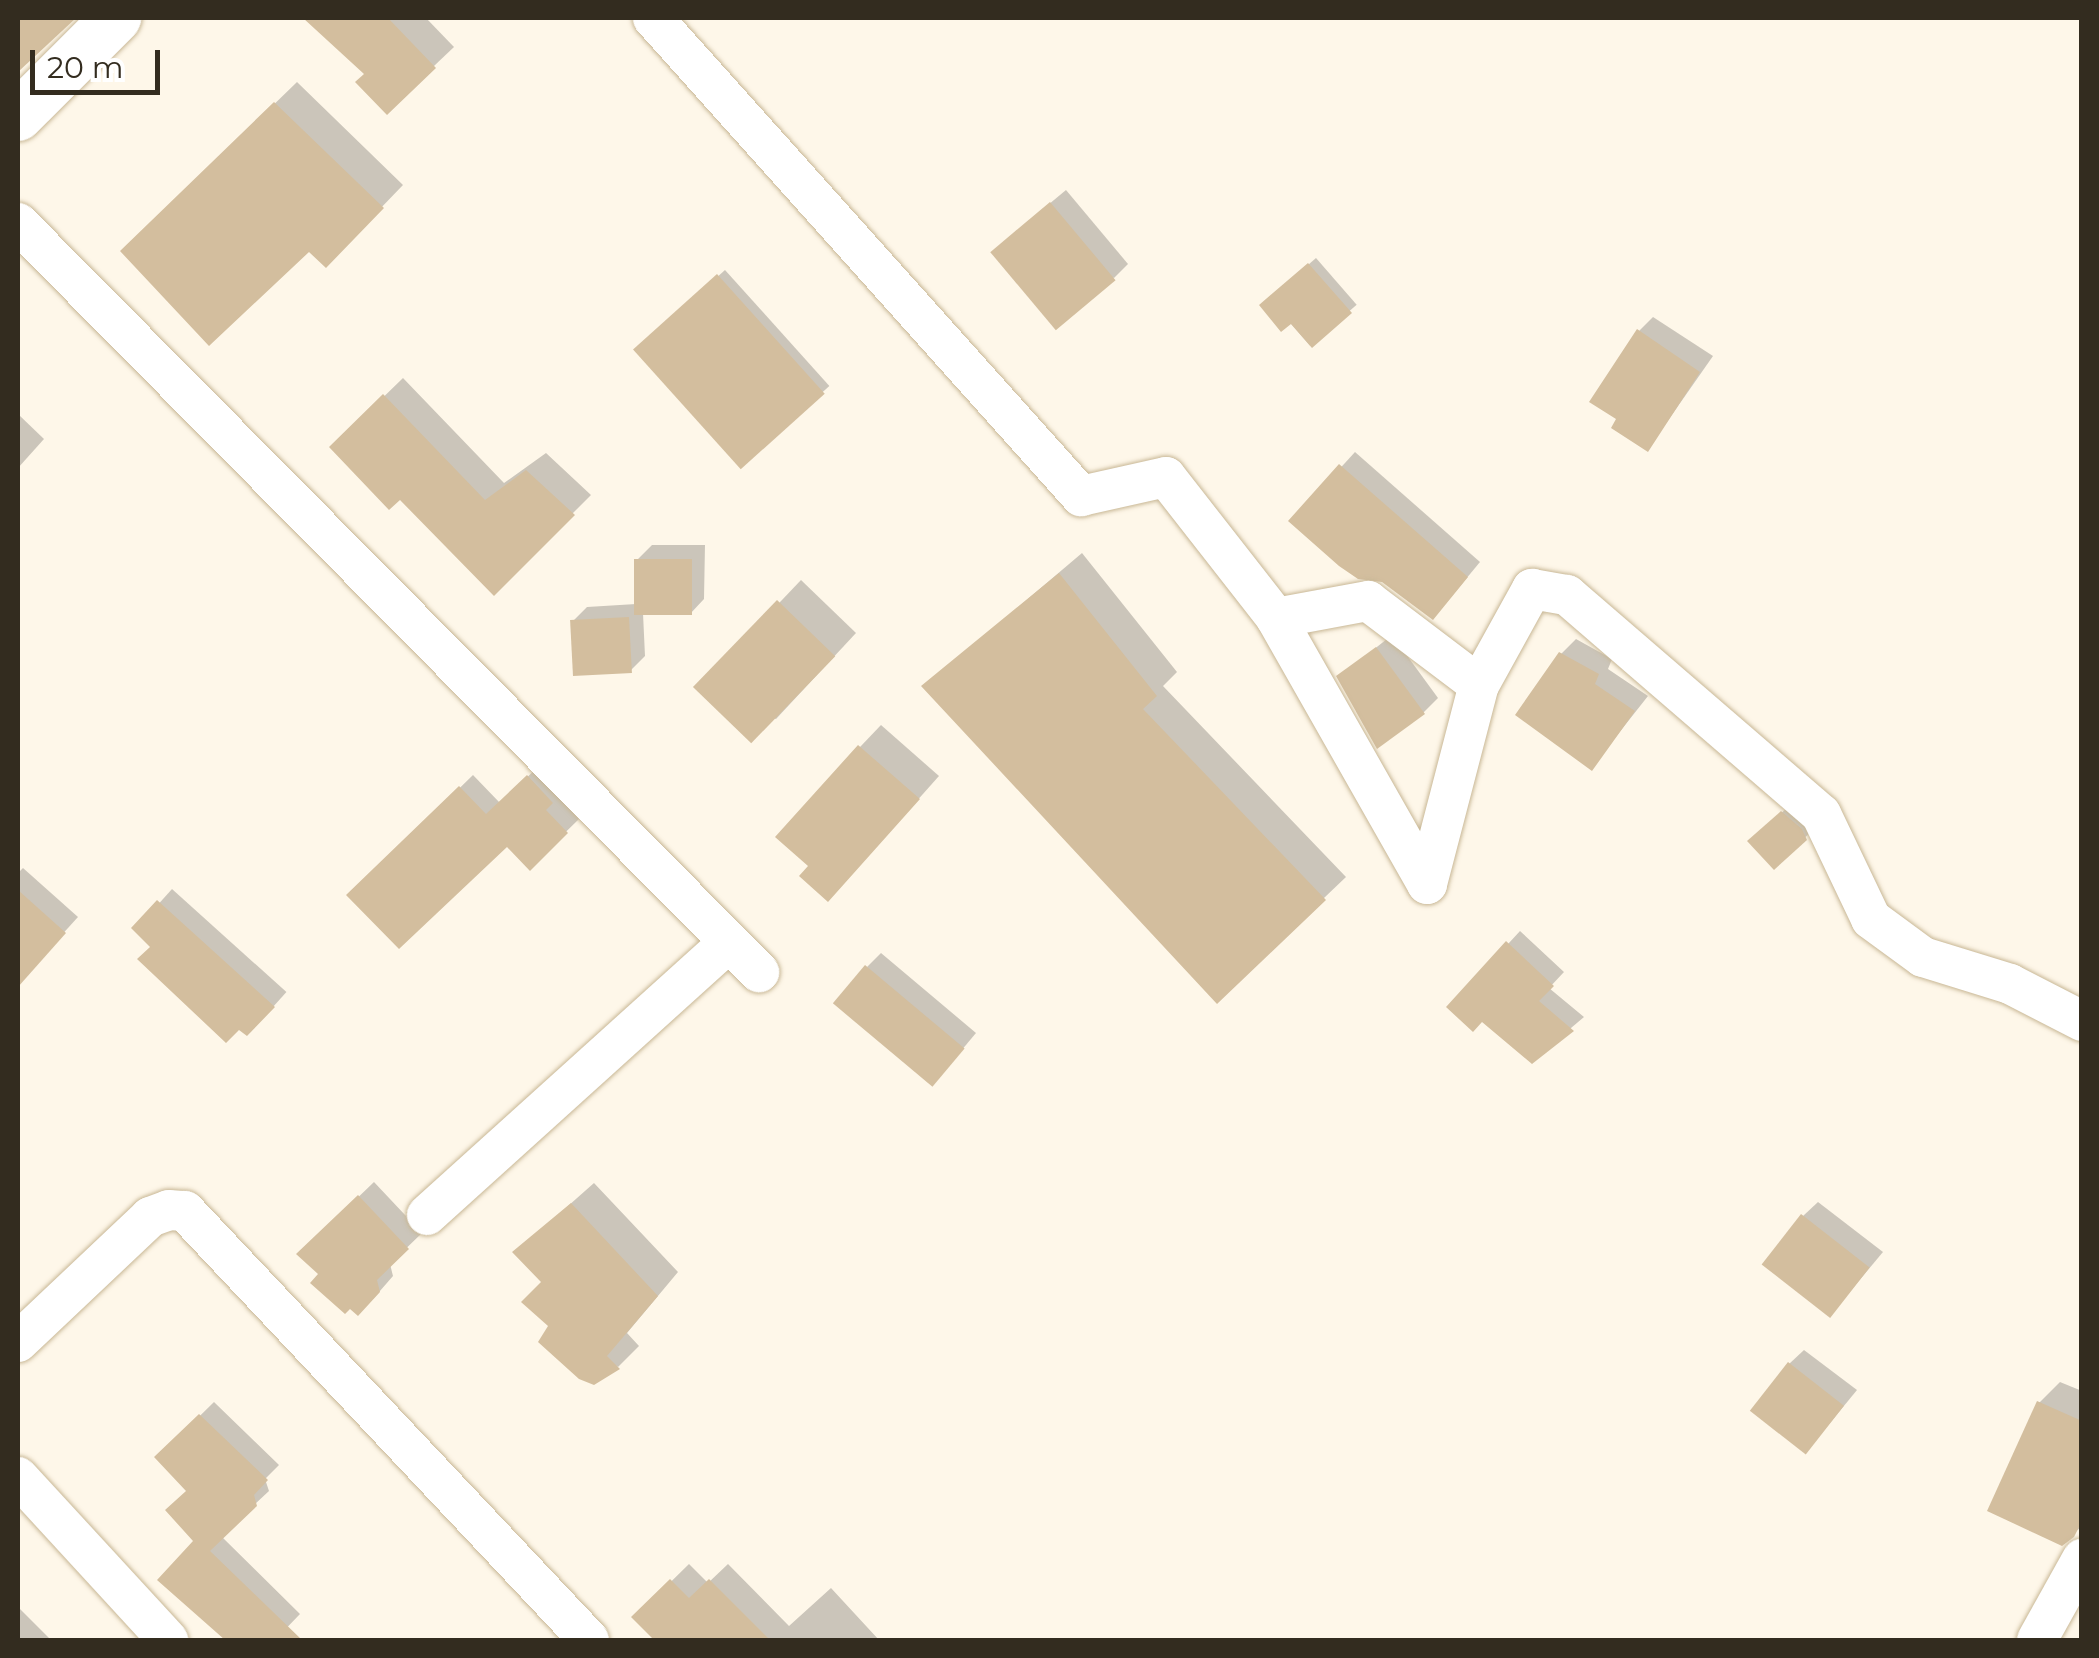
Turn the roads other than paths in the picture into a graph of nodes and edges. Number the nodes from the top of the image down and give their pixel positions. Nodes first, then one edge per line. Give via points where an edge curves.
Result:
1 (116, 18) edge
2 (654, 18) edge
3 (18, 116) edge
4 (18, 223) edge
5 (1276, 618) junction
6 (1479, 686) junction
7 (729, 942) junction
8 (759, 972) dead end
9 (2082, 1021) edge
10 (427, 1214) dead end
11 (18, 1342) edge
12 (18, 1477) edge
13 (2082, 1559) edge
14 (168, 1640) edge
15 (589, 1640) edge
16 (2037, 1640) edge

1 - 3 street
2 - 5 street via 1081,496 1166,477
4 - 7 street
5 - 6 street via 1368,601
5 - 6 street via 1426,884
6 - 9 street via 1532,589 1567,595 1820,814 1871,919 1923,957 2010,984
7 - 8 street
7 - 10 street
11 - 15 street via 150,1217 185,1211
12 - 14 street
13 - 16 street

